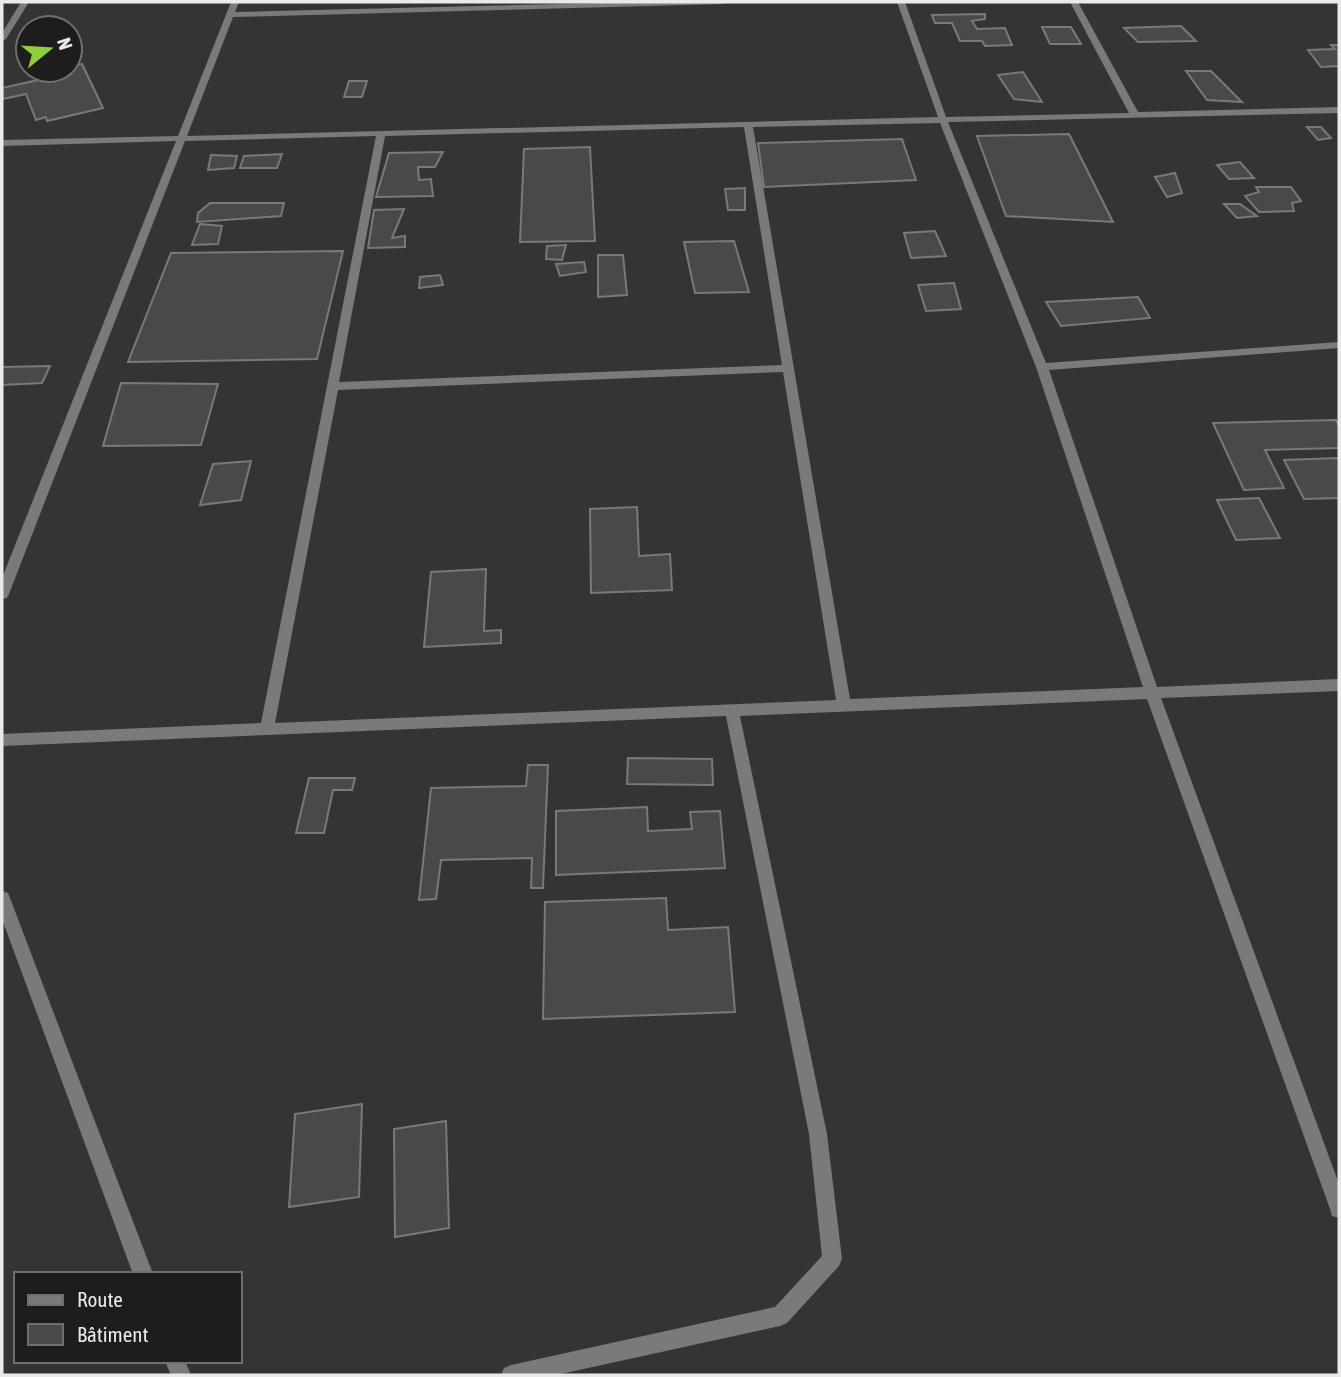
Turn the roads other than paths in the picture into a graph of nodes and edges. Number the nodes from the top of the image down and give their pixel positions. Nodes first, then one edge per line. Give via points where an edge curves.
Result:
1 (25, 2) edge
2 (235, 2) edge
3 (724, 2) edge
4 (901, 2) edge
5 (1074, 2) edge
6 (511, 5) edge
7 (230, 15) junction
8 (2, 39) edge
9 (1339, 110) edge
10 (1135, 115) junction
11 (943, 120) junction
12 (748, 125) junction
13 (381, 135) junction
14 (181, 140) junction
15 (2, 144) edge
16 (1339, 345) edge
17 (1042, 367) junction
18 (788, 368) junction
19 (332, 386) junction
20 (2, 594) edge
21 (1339, 685) edge
22 (1152, 692) junction
23 (844, 705) junction
24 (732, 710) junction
25 (267, 729) junction
26 (2, 740) edge
27 (2, 898) edge
28 (1339, 1209) edge
29 (142, 1272) edge
30 (511, 1375) edge

1 - 8 street
2 - 7 street
3 - 6 street
4 - 11 street
5 - 10 street
6 - 7 street
7 - 14 street
9 - 10 street
10 - 11 street
11 - 12 street
11 - 17 street
12 - 13 street
12 - 18 street
13 - 14 street
13 - 19 street
14 - 15 street
14 - 20 street
16 - 17 street
17 - 22 street
18 - 19 street
18 - 23 street
19 - 25 street
21 - 22 street
22 - 23 street
22 - 28 street
23 - 24 street
24 - 25 street
24 - 30 street via 818,1133 832,1259 780,1316
25 - 26 street
27 - 29 street

